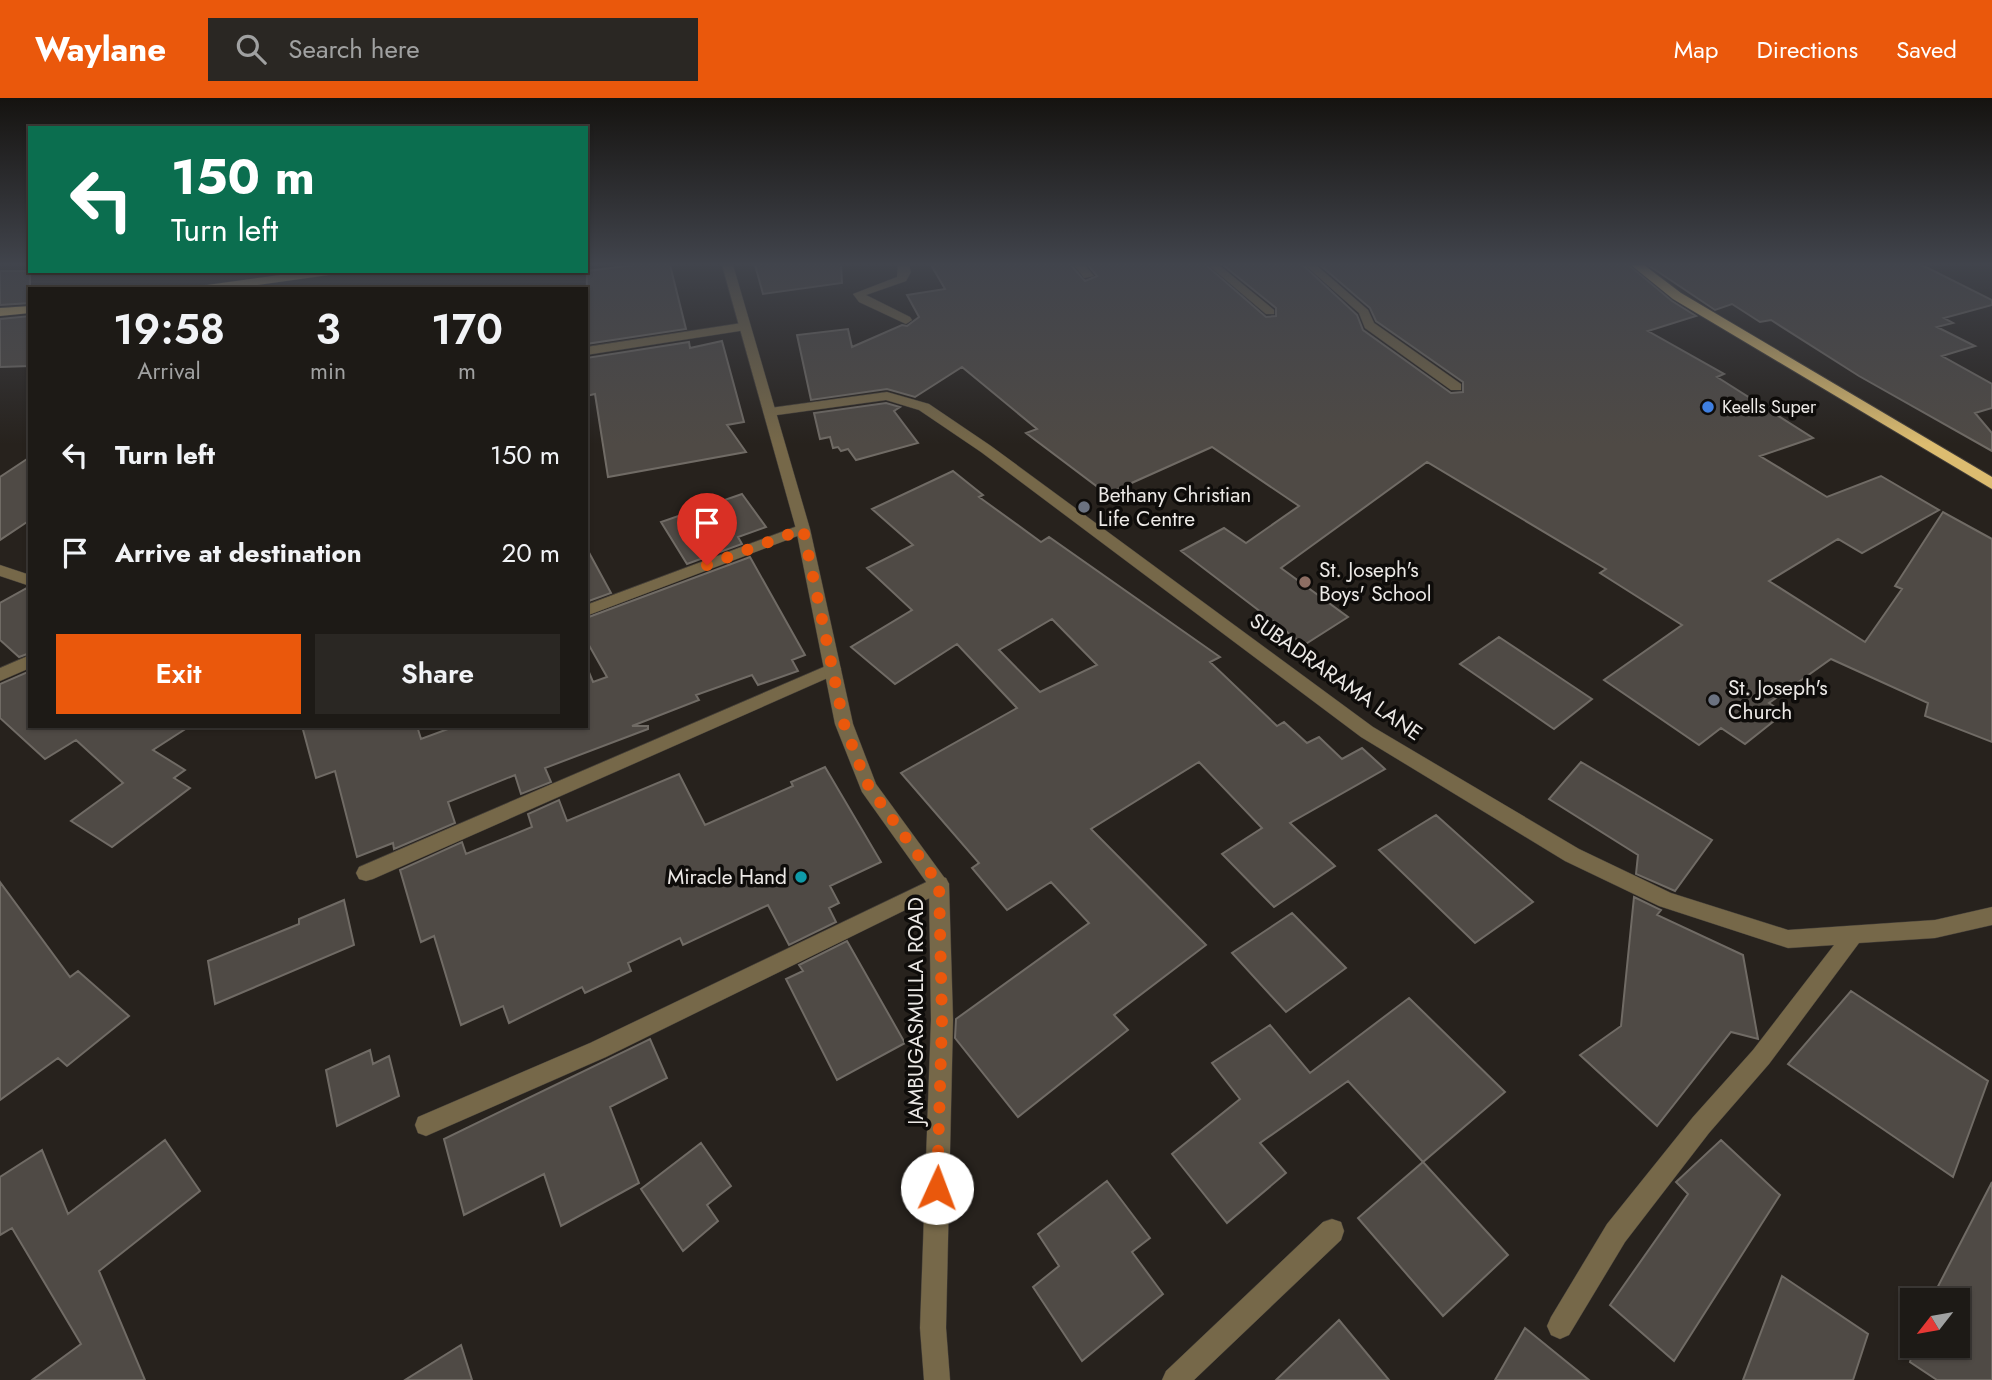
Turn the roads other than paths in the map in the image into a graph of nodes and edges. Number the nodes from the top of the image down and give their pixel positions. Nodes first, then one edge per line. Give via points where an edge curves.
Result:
1 (1369, 325) edge
2 (1725, 325) edge
3 (742, 327) joint
4 (588, 351) edge
5 (1456, 387) dead end
6 (770, 412) junction
7 (1992, 484) edge
8 (803, 529) junction
9 (0, 570) edge
10 (28, 580) edge
11 (588, 610) edge
12 (28, 662) edge
13 (833, 669) junction
14 (0, 675) edge
15 (366, 873) dead end
16 (939, 884) junction
17 (1992, 916) edge
18 (1854, 934) junction
19 (426, 1125) dead end
20 (1332, 1231) dead end
21 (1560, 1326) dead end
22 (937, 1380) edge
23 (1175, 1380) edge

1 - 5 street
2 - 7 highway
3 - 4 street
3 - 6 street, JAMBUGASMULLA ROAD
6 - 8 street, JAMBUGASMULLA ROAD
6 - 18 street, SUBADRARAMA LANE via 887,396 924,407 1367,732 1572,855 1666,900 1788,939
8 - 11 street
8 - 13 street, JAMBUGASMULLA ROAD
9 - 10 street
12 - 14 street
13 - 15 street
13 - 16 street, JAMBUGASMULLA ROAD via 844,724 869,787
16 - 19 street via 598,1050
16 - 22 street, JAMBUGASMULLA ROAD via 942,1020 933,1328
17 - 18 street, SUBADRARAMA LANE via 1935,929
18 - 21 street via 1761,1057 1616,1233
20 - 23 street

